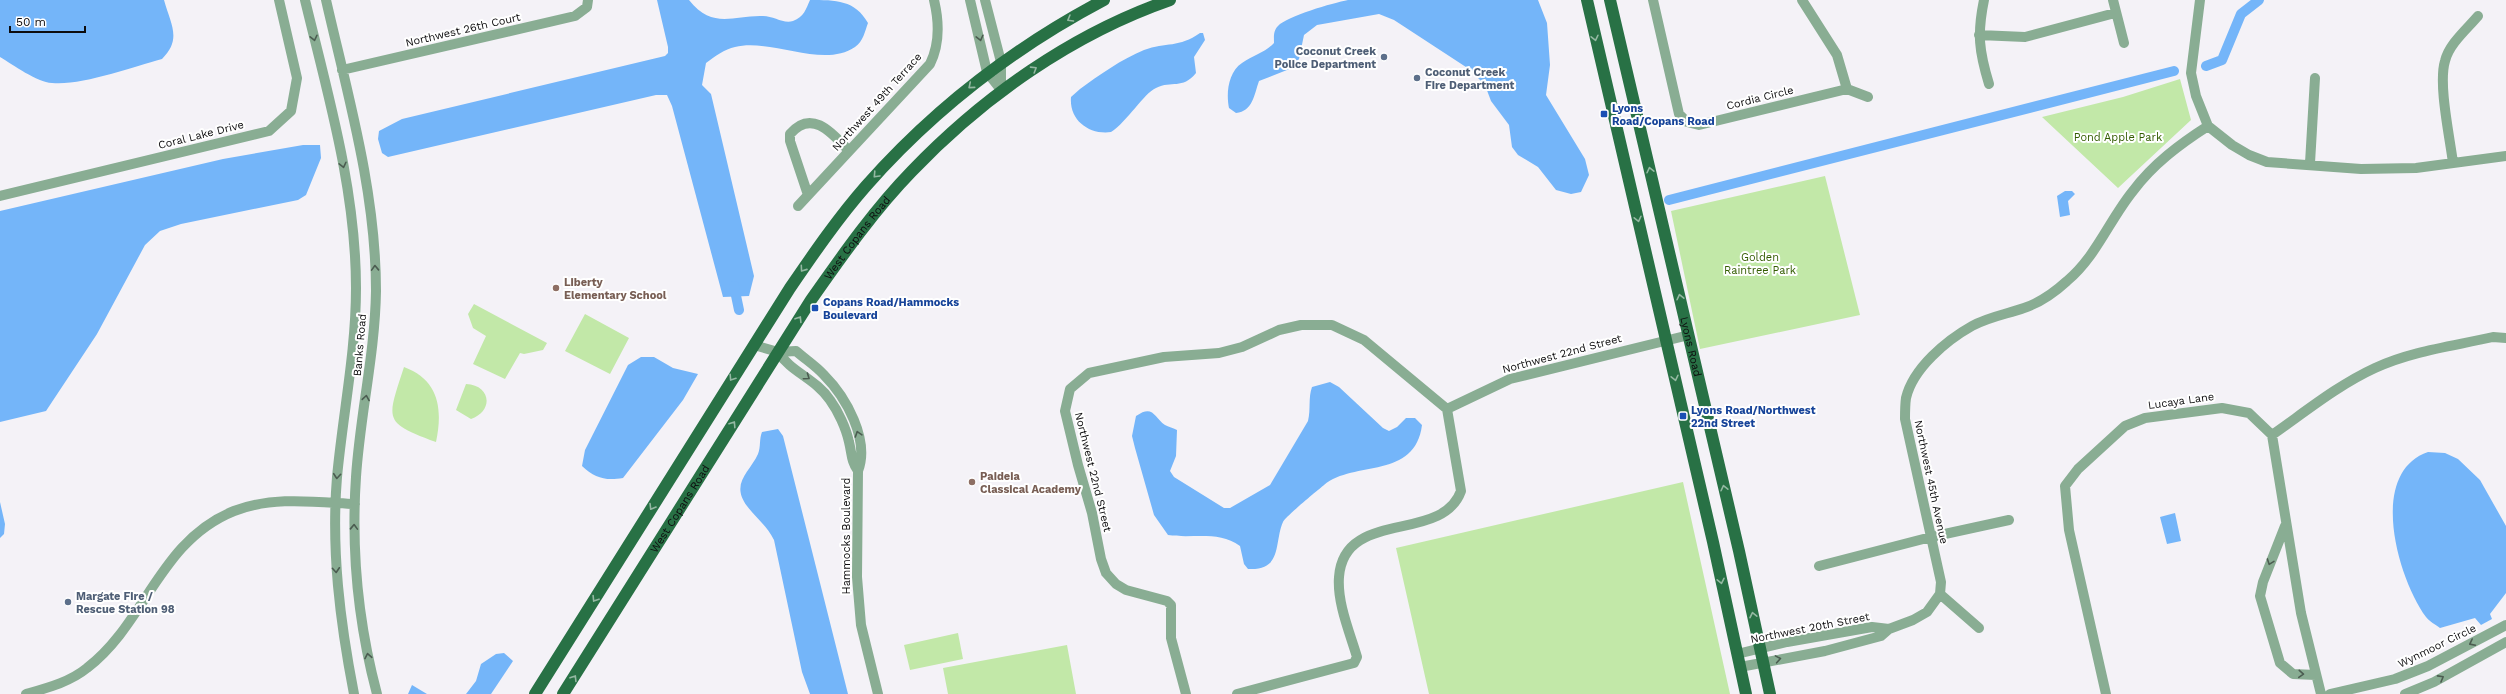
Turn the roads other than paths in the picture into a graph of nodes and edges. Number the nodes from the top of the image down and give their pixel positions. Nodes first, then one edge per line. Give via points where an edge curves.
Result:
1 (279, 0) edge
2 (305, 0) edge
3 (326, 0) edge
4 (934, 0) edge
5 (970, 0) edge
6 (985, 0) edge
7 (1104, 0) edge
8 (1170, 0) edge
9 (1587, 0) edge
10 (1610, 0) edge
11 (1653, 0) edge
12 (1802, 0) edge
13 (1984, 0) edge
14 (2113, 0) edge
15 (2200, 0) edge
16 (587, 3) edge
17 (2115, 13) junction
18 (2478, 16) dead end
19 (1979, 35) junction
20 (2124, 43) dead end
21 (1002, 62) junction
22 (342, 70) junction
23 (987, 72) junction
24 (2315, 78) dead end
25 (1989, 84) dead end
26 (1847, 89) junction
27 (1001, 90) junction
28 (1868, 97) dead end
29 (2208, 126) junction
30 (849, 151) junction
31 (2506, 156) edge
32 (2310, 163) junction
33 (2454, 163) junction
34 (808, 195) junction
35 (0, 196) edge
36 (798, 206) dead end
37 (1689, 334) junction
38 (2506, 338) edge
39 (1666, 340) junction
40 (754, 345) junction
41 (778, 352) junction
42 (1447, 409) junction
43 (2272, 435) junction
44 (858, 471) junction
45 (336, 503) junction
46 (355, 504) junction
47 (2009, 520) dead end
48 (2285, 526) junction
49 (1931, 537) junction
50 (1819, 566) dead end
51 (1940, 594) junction
52 (2506, 624) edge
53 (1889, 628) junction
54 (1979, 628) dead end
55 (2506, 642) edge
56 (1760, 649) junction
57 (1737, 654) junction
58 (1762, 662) junction
59 (1740, 667) junction
60 (2316, 675) junction
61 (26, 694) edge
62 (354, 694) edge
63 (377, 694) edge
64 (535, 694) edge
65 (564, 694) edge
66 (878, 694) edge
67 (1186, 694) edge
68 (1237, 694) edge
69 (1746, 694) edge
70 (1770, 694) edge
71 (2106, 694) edge
72 (2321, 694) edge
73 (2330, 694) edge
74 (2406, 694) edge

1 - 35 street, Coral Lake Drive via 297,78 291,110 269,131
2 -> 45 street, Banks Road via 346,175 355,249 354,348 340,448
3 - 22 street, Banks Road
4 - 30 street, Northwest 49th Terrace via 938,16 938,34 934,57
5 -> 23 street
6 - 21 street
7 -> 21 main road via 1036,38
27 -> 8 main road, West Copans Road via 1095,33 1146,8
9 -> 39 main road
37 -> 10 main road, Lyons Road
11 - 26 street, Cordia Circle via 1679,114 1687,122 1699,125
12 - 26 street via 1837,54
13 - 19 street
14 - 17 street
15 - 29 street via 2191,73 2196,96
16 - 22 street, Northwest 26th Court via 576,16
17 - 19 street via 2025,36
17 - 20 street
18 - 33 street via 2452,47 2445,60 2442,76
19 - 25 street via 1979,50
21 - 23 main road
21 - 27 street
46 -> 22 street, Banks Road via 356,470 374,329 374,254 363,165
23 - 27 street
23 -> 40 main road via 903,146 866,186 825,237
24 - 32 street
26 - 28 street
41 -> 27 main road, West Copans Road via 846,251 889,198 912,171
29 - 32 street via 2232,145 2267,162
29 - 49 street, Northwest 45th Avenue via 2181,144 2138,185 2068,281 2026,308 1973,326 1931,358 1916,376 1906,397 1905,419
30 - 34 street, Northwest 49th Terrace
30 - 34 street via 827,129 807,123 796,127 790,134 790,141
31 - 33 street
32 - 33 street via 2361,169 2416,168
34 - 36 street, Northwest 49th Terrace
37 - 39 street, Northwest 22nd Street
56 -> 37 main road, Lyons Road
38 - 43 street via 2493,336 2398,359 2374,368 2321,400
39 - 42 street, Northwest 22nd Street via 1510,379
39 -> 57 main road
40 - 41 street, Hammocks Boulevard
40 -> 64 main road
41 -> 44 street, Hammocks Boulevard via 786,364 809,378 830,400 842,421 849,442 851,462
44 -> 41 street, Hammocks Boulevard via 863,459 862,445 849,410 839,393 824,374 796,351
65 -> 41 main road, West Copans Road
42 - 67 street, Northwest 22nd Street via 1364,340 1332,325 1319,323 1279,330 1242,347 1218,353 1164,357 1089,373 1070,389 1065,411 1068,431 1092,513 1103,566 1116,584 1126,590 1167,601 1171,606 1172,638
42 - 68 street via 1461,491 1457,503 1447,513 1432,519 1364,537 1351,548 1344,561 1339,577 1341,597 1357,657 1354,663
43 - 48 street
43 - 71 street, Lucaya Lane via 2249,413 2222,408 2145,418 2125,426 2078,469 2065,486 2069,530
44 - 66 street, Hammocks Boulevard via 857,576 861,625
45 - 46 street
45 - 61 street via 270,502 235,511 204,527 176,552 109,649 87,669 67,680
45 -> 62 street, Banks Road via 336,563 340,606
63 -> 46 street, Banks Road via 368,660 358,596 354,540
47 - 49 street
48 - 60 street via 2301,613
48 -> 60 street via 2265,575 2260,596 2280,663 2293,674
49 - 50 street
49 - 51 street, Northwest 45th Avenue via 1941,582
51 - 53 street, Northwest 20th Street via 1927,612
51 - 54 street
52 -> 73 street, Wynmoor Circle via 2428,666 2395,679
53 - 56 street, Northwest 20th Street via 1872,627
58 -> 53 street, Northwest 20th Street via 1824,651 1881,636
74 -> 55 street via 2434,682
56 - 57 street, Northwest 20th Street
56 - 58 main road, Lyons Road
57 - 59 main road
58 - 59 street, Northwest 20th Street
58 - 70 main road, Lyons Road
59 - 69 main road
60 - 72 street

